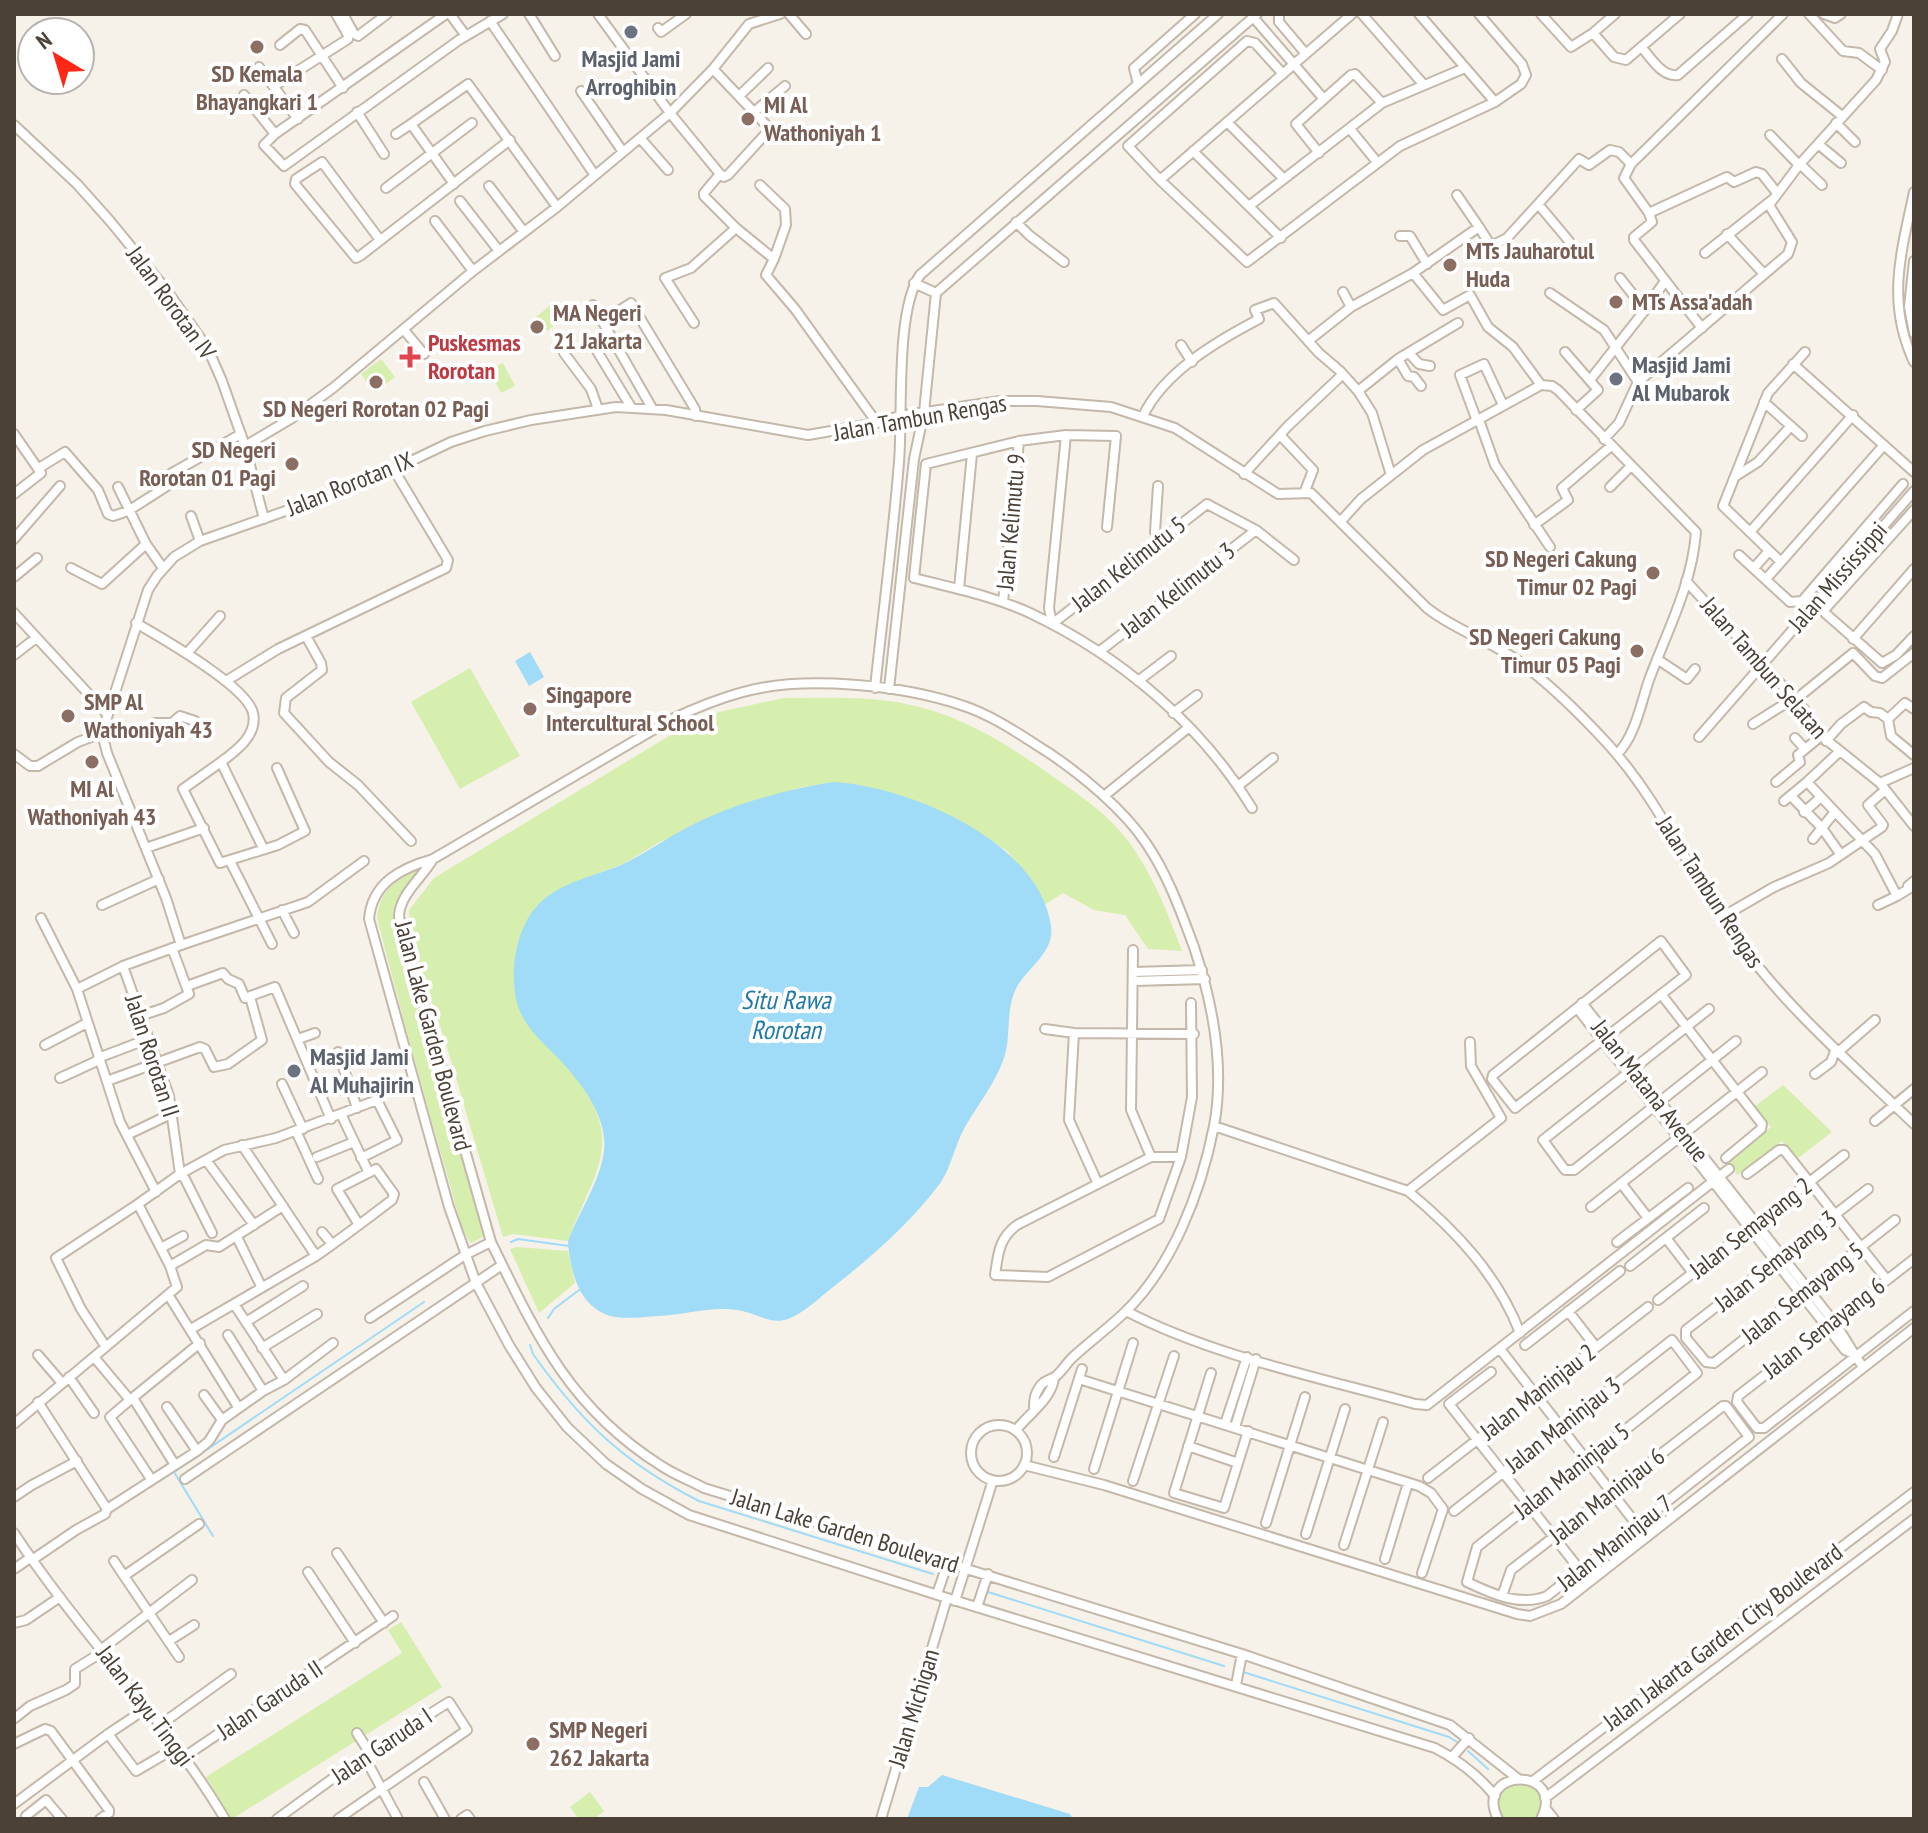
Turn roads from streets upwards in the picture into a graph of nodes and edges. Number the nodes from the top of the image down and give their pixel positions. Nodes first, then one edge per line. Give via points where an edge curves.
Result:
1 (336, 14) edge
2 (343, 14) edge
3 (387, 14) edge
4 (448, 14) edge
5 (503, 14) edge
6 (529, 14) edge
7 (686, 14) edge
8 (780, 14) edge
9 (789, 14) edge
10 (1195, 14) edge
11 (1218, 14) edge
12 (1279, 14) edge
13 (1352, 14) edge
14 (1362, 14) edge
15 (1419, 14) edge
16 (1479, 14) edge
17 (1541, 14) edge
18 (1599, 14) edge
19 (1615, 14) edge
20 (1680, 14) edge
21 (1748, 14) edge
22 (1783, 14) edge
23 (1809, 14) edge
24 (1824, 14) edge
25 (1841, 14) edge
26 (1898, 14) edge
27 (601, 15) edge
28 (1255, 16) edge
29 (490, 21) junction
30 (1606, 22) junction
31 (658, 28) dead end
32 (1593, 33) junction
33 (469, 34) junction
34 (806, 34) dead end
35 (280, 45) dead end
36 (1641, 47) junction
37 (1306, 54) junction
38 (555, 56) dead end
39 (322, 57) junction
40 (1782, 59) dead end
41 (1294, 65) junction
42 (259, 67) dead end
43 (768, 68) dead end
44 (1465, 68) junction
45 (713, 69) junction
46 (1882, 70) junction
47 (1283, 74) junction
48 (1138, 84) junction
49 (1424, 85) junction
50 (274, 86) junction
51 (785, 86) dead end
52 (343, 88) junction
53 (581, 91) dead end
54 (244, 95) dead end
55 (739, 96) junction
56 (1323, 98) junction
57 (1495, 102) junction
58 (1382, 103) junction
59 (357, 112) junction
60 (754, 112) junction
61 (670, 113) junction
62 (298, 119) junction
63 (1839, 119) junction
64 (1227, 122) junction
65 (472, 123) dead end
66 (411, 124) junction
67 (14, 125) edge
68 (1350, 129) junction
69 (275, 134) junction
70 (396, 134) dead end
71 (1770, 135) dead end
72 (640, 138) junction
73 (510, 140) junction
74 (1855, 142) dead end
75 (1818, 144) junction
76 (1193, 151) junction
77 (431, 152) junction
78 (623, 152) junction
79 (1319, 153) junction
80 (384, 154) dead end
81 (1377, 162) junction
82 (1841, 163) dead end
83 (1631, 164) junction
84 (1800, 165) junction
85 (668, 170) dead end
86 (594, 174) junction
87 (720, 174) junction
88 (1284, 179) junction
89 (1160, 180) junction
90 (454, 184) junction
91 (760, 185) dead end
92 (1822, 185) dead end
93 (489, 186) dead end
94 (386, 188) dead end
95 (1914, 192) edge
96 (1457, 195) dead end
97 (1775, 196) junction
98 (460, 201) dead end
99 (1538, 204) junction
100 (1249, 206) junction
101 (557, 207) junction
102 (1649, 213) junction
103 (435, 221) dead end
104 (1016, 222) junction
105 (1479, 227) junction
106 (736, 228) junction
107 (524, 232) junction
108 (1727, 234) junction
109 (1400, 236) dead end
110 (1281, 238) junction
111 (380, 240) junction
112 (1569, 241) dead end
113 (499, 251) junction
114 (1705, 253) dead end
115 (774, 259) junction
116 (1914, 261) edge
117 (1064, 262) dead end
118 (1427, 264) junction
119 (473, 271) junction
120 (1413, 273) junction
121 (1764, 274) junction
122 (1620, 278) dead end
123 (1665, 281) junction
124 (914, 283) junction
125 (1343, 292) dead end
126 (936, 293) junction
127 (1550, 293) dead end
128 (593, 305) dead end
129 (1912, 306) edge
130 (1351, 307) junction
131 (1897, 308) junction
132 (1645, 310) junction
133 (1912, 320) edge
134 (603, 321) junction
135 (1900, 322) junction
136 (694, 323) dead end
137 (1458, 323) dead end
138 (1702, 328) junction
139 (404, 330) junction
140 (1914, 333) edge
141 (1308, 341) junction
142 (1181, 345) dead end
143 (1616, 347) junction
144 (597, 351) dead end
145 (1565, 352) dead end
146 (1805, 352) dead end
147 (564, 353) dead end
148 (1409, 353) junction
149 (424, 354) dead end
150 (1398, 359) junction
151 (1192, 362) junction
152 (1914, 362) edge
153 (1793, 364) junction
154 (1430, 366) dead end
155 (1343, 374) junction
156 (1590, 380) junction
157 (1638, 382) junction
158 (1541, 385) junction
159 (1421, 386) dead end
160 (1358, 391) junction
161 (1764, 402) junction
162 (1503, 405) junction
163 (631, 407) junction
164 (652, 408) junction
165 (598, 409) junction
166 (1576, 410) junction
167 (924, 412) junction
168 (696, 413) junction
169 (1145, 413) junction
170 (1853, 415) junction
171 (899, 416) junction
172 (874, 418) junction
173 (1478, 420) junction
174 (1791, 426) junction
175 (14, 434) edge
176 (241, 434) junction
177 (820, 435) joint
178 (1066, 435) junction
179 (1281, 436) junction
180 (1802, 436) dead end
181 (1019, 441) junction
182 (1608, 442) junction
183 (1884, 445) junction
184 (245, 446) junction
185 (972, 454) junction
186 (899, 459) junction
187 (914, 459) junction
188 (1631, 466) junction
189 (39, 468) junction
190 (394, 470) junction
191 (1914, 472) edge
192 (1244, 474) junction
193 (1391, 475) junction
194 (1735, 476) junction
195 (1903, 484) dead end
196 (60, 486) dead end
197 (1158, 486) dead end
198 (118, 487) dead end
199 (1610, 487) dead end
200 (1305, 491) junction
201 (1914, 491) edge
202 (14, 494) edge
203 (1914, 510) edge
204 (128, 511) junction
205 (191, 516) dead end
206 (1345, 516) junction
207 (264, 519) junction
208 (1534, 525) junction
209 (1107, 527) dead end
210 (1256, 530) junction
211 (1750, 532) junction
212 (14, 539) edge
213 (1160, 540) junction
214 (200, 541) junction
215 (146, 544) junction
216 (1550, 547) dead end
217 (1768, 552) junction
218 (1739, 555) dead end
219 (37, 558) dead end
220 (1294, 560) dead end
221 (1781, 562) junction
222 (71, 568) dead end
223 (163, 568) junction
224 (1754, 568) junction
225 (1914, 569) edge
226 (14, 577) edge
227 (1766, 579) junction
228 (1686, 581) junction
229 (959, 589) junction
230 (1003, 602) junction
231 (14, 613) edge
232 (220, 616) dead end
233 (136, 623) junction
234 (306, 636) junction
235 (1914, 636) edge
236 (36, 638) junction
237 (1853, 639) junction
238 (1100, 651) junction
239 (188, 652) junction
240 (1914, 653) edge
241 (14, 655) edge
242 (1171, 656) dead end
243 (1657, 659) junction
244 (1763, 664) junction
245 (1695, 669) dead end
246 (226, 681) junction
247 (1138, 681) junction
248 (875, 688) junction
249 (889, 689) junction
250 (1197, 695) dead end
251 (1795, 699) junction
252 (1914, 709) edge
253 (1173, 713) junction
254 (107, 714) junction
255 (1888, 719) junction
256 (195, 721) dead end
257 (1753, 724) dead end
258 (1188, 728) junction
259 (102, 733) junction
260 (1699, 737) dead end
261 (1795, 738) dead end
262 (1824, 738) junction
263 (1805, 749) junction
264 (1619, 752) junction
265 (1839, 752) junction
266 (14, 754) edge
267 (1914, 755) edge
268 (1273, 758) dead end
269 (221, 762) junction
270 (277, 768) dead end
271 (1914, 768) edge
272 (1776, 782) dead end
273 (1807, 782) junction
274 (1238, 786) junction
275 (1882, 787) junction
276 (1104, 796) junction
277 (1820, 798) junction
278 (1252, 808) dead end
279 (1804, 812) junction
280 (1834, 813) junction
281 (1914, 826) edge
282 (204, 828) junction
283 (1822, 828) junction
284 (1813, 839) dead end
285 (411, 841) dead end
286 (1864, 841) junction
287 (146, 848) junction
288 (263, 848) junction
289 (1841, 855) junction
290 (433, 859) junction
291 (230, 861) junction
292 (364, 861) dead end
293 (159, 879) junction
294 (1914, 881) edge
295 (1897, 896) junction
296 (102, 905) dead end
297 (1878, 905) dead end
298 (282, 910) junction
299 (1727, 913) junction
300 (41, 918) dead end
301 (260, 919) junction
302 (294, 933) dead end
303 (272, 944) dead end
304 (177, 946) junction
305 (1133, 950) dead end
306 (123, 966) junction
307 (1203, 974) junction
308 (1134, 977) junction
309 (77, 989) junction
310 (188, 990) junction
311 (1661, 994) junction
312 (250, 997) junction
313 (1191, 1003) dead end
314 (1579, 1006) junction
315 (1709, 1009) dead end
316 (140, 1016) junction
317 (1875, 1020) dead end
318 (87, 1023) junction
319 (1687, 1026) junction
320 (1045, 1029) dead end
321 (315, 1033) dead end
322 (1074, 1033) junction
323 (1133, 1034) junction
324 (1194, 1034) junction
325 (1605, 1038) junction
326 (148, 1039) junction
327 (298, 1039) junction
328 (1736, 1041) dead end
329 (1470, 1042) dead end
330 (45, 1045) dead end
331 (1839, 1050) junction
332 (338, 1052) dead end
333 (99, 1059) junction
334 (1713, 1060) junction
335 (157, 1062) junction
336 (1630, 1071) junction
337 (1762, 1072) dead end
338 (1815, 1074) dead end
339 (60, 1078) dead end
340 (107, 1081) junction
341 (282, 1084) dead end
342 (1914, 1089) edge
343 (1737, 1092) junction
344 (1897, 1103) junction
345 (1656, 1104) junction
346 (357, 1108) junction
347 (173, 1113) junction
348 (341, 1114) junction
349 (331, 1119) junction
350 (1875, 1121) dead end
351 (1914, 1124) edge
352 (1214, 1126) junction
353 (300, 1130) junction
354 (127, 1135) junction
355 (1681, 1136) junction
356 (354, 1142) junction
357 (242, 1145) junction
358 (1844, 1155) dead end
359 (317, 1157) dead end
360 (1151, 1157) junction
361 (1181, 1157) junction
362 (361, 1158) junction
363 (1726, 1158) dead end
364 (206, 1160) junction
365 (1729, 1169) dead end
366 (368, 1171) junction
367 (180, 1174) junction
368 (1747, 1174) dead end
369 (318, 1179) dead end
370 (1715, 1180) junction
371 (1810, 1182) junction
372 (1621, 1183) junction
373 (1098, 1184) junction
374 (1688, 1188) dead end
375 (1868, 1189) dead end
376 (1408, 1191) junction
377 (156, 1192) junction
378 (138, 1204) junction
379 (283, 1206) junction
380 (1591, 1207) dead end
381 (1704, 1208) dead end
382 (1836, 1215) junction
383 (1648, 1218) junction
384 (1895, 1220) dead end
385 (254, 1225) junction
386 (359, 1225) junction
387 (1753, 1228) junction
388 (322, 1232) dead end
389 (212, 1233) dead end
390 (183, 1236) dead end
391 (237, 1237) junction
392 (1666, 1238) junction
393 (491, 1242) junction
394 (1617, 1242) dead end
395 (332, 1244) junction
396 (1861, 1247) junction
397 (161, 1248) junction
398 (465, 1255) junction
399 (316, 1256) junction
400 (1914, 1259) edge
401 (1778, 1260) junction
402 (502, 1265) junction
403 (170, 1266) junction
404 (1630, 1266) dead end
405 (1620, 1271) dead end
406 (1693, 1273) junction
407 (1887, 1280) junction
408 (476, 1283) junction
409 (261, 1286) junction
410 (303, 1286) dead end
411 (1805, 1292) junction
412 (169, 1296) junction
413 (1658, 1300) dead end
414 (234, 1304) junction
415 (1648, 1307) dead end
416 (1126, 1311) junction
417 (1568, 1311) junction
418 (1914, 1311) edge
419 (317, 1314) dead end
420 (370, 1318) dead end
421 (246, 1322) junction
422 (1830, 1324) junction
423 (1914, 1328) edge
424 (191, 1329) junction
425 (1520, 1333) junction
426 (228, 1335) dead end
427 (1672, 1340) joint
428 (200, 1343) junction
429 (333, 1343) dead end
430 (1133, 1343) dead end
431 (1525, 1345) dead end
432 (106, 1347) junction
433 (1596, 1347) junction
434 (262, 1348) junction
435 (1498, 1350) junction
436 (38, 1355) dead end
437 (1855, 1355) junction
438 (1174, 1356) dead end
439 (94, 1357) junction
440 (1251, 1358) junction
441 (1709, 1364) joint
442 (1863, 1367) junction
443 (1491, 1372) dead end
444 (1211, 1373) dead end
445 (66, 1380) junction
446 (284, 1380) junction
447 (263, 1391) junction
448 (1118, 1391) junction
449 (204, 1395) dead end
450 (1533, 1396) junction
451 (1305, 1397) dead end
452 (132, 1399) junction
453 (38, 1402) junction
454 (1158, 1404) junction
455 (167, 1407) dead end
456 (238, 1407) junction
457 (1345, 1409) dead end
458 (94, 1413) dead end
459 (1197, 1417) junction
460 (222, 1420) junction
461 (1383, 1422) dead end
462 (14, 1424) edge
463 (1230, 1425) junction
464 (1559, 1429) junction
465 (1016, 1430) junction
466 (1248, 1431) junction
467 (1749, 1438) joint
468 (1477, 1439) junction
469 (1290, 1445) junction
470 (1188, 1446) junction
471 (197, 1451) junction
472 (1054, 1457) dead end
473 (1330, 1457) junction
474 (77, 1461) junction
475 (1584, 1461) junction
476 (1238, 1463) junction
477 (175, 1465) junction
478 (1024, 1465) junction
479 (1094, 1469) dead end
480 (1368, 1470) junction
481 (1503, 1472) junction
482 (1428, 1478) dead end
483 (151, 1479) junction
484 (185, 1479) dead end
485 (993, 1480) junction
486 (1133, 1481) dead end
487 (1408, 1483) junction
488 (1914, 1492) edge
489 (1610, 1494) junction
490 (14, 1497) edge
491 (1528, 1505) junction
492 (107, 1509) junction
493 (1454, 1511) dead end
494 (1914, 1519) edge
495 (1266, 1523) dead end
496 (199, 1524) dead end
497 (1635, 1527) junction
498 (14, 1533) edge
499 (1306, 1534) dead end
500 (1554, 1537) junction
501 (1344, 1545) dead end
502 (337, 1553) dead end
503 (31, 1559) junction
504 (1385, 1559) dead end
505 (114, 1561) dead end
506 (948, 1562) junction
507 (967, 1567) junction
508 (14, 1569) edge
509 (1580, 1570) junction
510 (308, 1572) dead end
511 (1422, 1573) dead end
512 (988, 1574) junction
513 (124, 1576) junction
514 (192, 1580) dead end
515 (1467, 1582) joint
516 (937, 1594) junction
517 (1502, 1596) junction
518 (60, 1597) junction
519 (951, 1599) junction
520 (977, 1607) junction
521 (148, 1612) junction
522 (393, 1616) dead end
523 (14, 1623) edge
524 (384, 1623) junction
525 (194, 1625) dead end
526 (169, 1641) junction
527 (355, 1643) junction
528 (103, 1650) junction
529 (1242, 1654) junction
530 (179, 1657) dead end
531 (231, 1674) dead end
532 (1236, 1685) junction
533 (147, 1708) junction
534 (15, 1716) edge
535 (160, 1725) junction
536 (357, 1733) dead end
537 (108, 1734) junction
538 (28, 1736) junction
539 (1469, 1738) junction
540 (14, 1744) edge
541 (177, 1747) junction
542 (367, 1754) junction
543 (184, 1757) junction
544 (1452, 1757) junction
545 (74, 1760) junction
546 (1517, 1778) junction
547 (1533, 1781) junction
548 (424, 1782) dead end
549 (381, 1790) junction
550 (1495, 1796) junction
551 (1545, 1798) junction
552 (15, 1804) edge
553 (1546, 1809) junction
554 (1496, 1816) edge
555 (27, 1818) edge
556 (62, 1819) edge
557 (100, 1819) edge
558 (225, 1819) edge
559 (277, 1819) edge
560 (338, 1819) edge
561 (398, 1819) edge
562 (445, 1819) edge
563 (881, 1819) edge
564 (1485, 1819) edge
565 (1541, 1819) edge
566 (1554, 1819) edge

1 - 39 street via 348,37
2 - 3 street via 358,36
4 - 33 street
4 - 52 street
5 - 29 street
6 - 38 street
7 - 31 street via 661,32
8 - 45 street via 750,23
9 - 34 street
10 - 48 street via 1134,68
11 - 48 street
12 - 37 street via 1279,22
13 - 37 street
14 - 49 street
15 - 44 street
16 - 57 street via 1526,75
17 - 32 street via 1571,47
18 - 30 street
19 - 30 street
20 - 36 street
21 - 36 street via 1678,75 1663,72
22 - 83 street
23 - 46 street via 1844,52 1859,53
24 - 25 street
26 - 46 street via 1880,49
27 - 61 street
28 - 41 street
28 - 104 street
29 - 33 street
29 - 86 street
30 - 32 street
32 - 36 street via 1619,60
33 - 59 street
35 - 39 street via 303,29
37 - 41 street
39 - 50 street
39 - 52 street
40 - 63 street
41 - 47 street
41 - 56 street
42 - 50 street
43 - 55 street
44 - 49 street
44 - 57 street
45 - 55 street
45 - 61 street
46 - 63 street
47 - 64 street
47 - 89 street via 1247,41 1130,142 1129,149
48 - 124 street
49 - 58 street
50 - 62 street
51 - 60 street
52 - 62 street
53 - 78 street
54 - 69 street
55 - 60 street
56 - 58 street via 1353,74
56 - 79 street via 1296,124
57 - 81 street via 1420,135
58 - 68 street
59 - 69 street via 284,166 264,145
59 - 80 street
60 - 87 street via 769,132 726,177
61 - 72 street
61 - 87 street
62 - 69 street
63 - 74 street
63 - 75 street
64 - 76 street
64 - 88 street
65 - 77 street
66 - 70 street
66 - 73 street via 466,84
66 - 77 street
67 - 176 street, Jalan Rorotan IV via 110,221 195,329 217,367
68 - 79 street
68 - 81 street
71 - 84 street
72 - 78 street
72 - 85 street
73 - 90 street
73 - 101 street
75 - 82 street
75 - 84 street
76 - 89 street
76 - 100 street
77 - 90 street
77 - 94 street
78 - 86 street
79 - 88 street
81 - 110 street
83 - 99 street via 1614,149 1589,165 1579,159
83 - 102 street via 1624,178
84 - 92 street
84 - 97 street
86 - 101 street
87 - 106 street via 704,196
88 - 100 street
89 - 110 street via 1247,262
90 - 111 street
91 - 115 street via 785,209 786,225
93 - 107 street
95 - 131 street via 1898,269
96 - 105 street
97 - 102 street via 1756,172 1734,182 1727,177
97 - 108 street
97 - 121 street via 1770,208 1787,230 1791,247
98 - 113 street
99 - 105 street via 1494,246
99 - 112 street
100 - 110 street
101 - 107 street
102 - 123 street via 1652,222 1634,240
103 - 119 street
104 - 117 street
104 - 126 street
105 - 118 street
106 - 115 street
106 - 136 street via 691,268 665,278
107 - 113 street
108 - 114 street
108 - 121 street
109 - 118 street via 1410,236
111 - 111 street via 324,163 296,179 354,257
113 - 119 street
115 - 172 street via 766,275
116 - 129 street
118 - 120 street
119 - 139 street
120 - 130 street
120 - 158 street via 1444,311 1470,295 1488,327 1513,347
121 - 138 street
122 - 132 street
123 - 132 street
123 - 138 street
124 - 126 street
124 - 171 street
125 - 130 street
126 - 167 street
127 - 143 street via 1604,330
128 - 134 street
129 - 131 street
129 - 133 street
130 - 141 street
131 - 135 street
132 - 143 street
133 - 135 street
133 - 140 street
134 - 164 street
134 - 168 street via 631,303
135 - 152 street
137 - 148 street
138 - 157 street
139 - 149 street
139 - 184 street via 292,418
141 - 151 street via 1274,303 1255,311 1259,320
141 - 155 street
142 - 151 street
143 - 156 street
143 - 157 street
144 - 163 street
145 - 156 street
146 - 153 street
147 - 165 street via 591,389
148 - 150 street
148 - 154 street via 1419,365
150 - 159 street
150 - 160 street
151 - 169 street via 1154,396
153 - 161 street
153 - 170 street
155 - 160 street
155 - 179 street
156 - 166 street via 1598,391
157 - 182 street
158 - 162 street
158 - 166 street via 1555,388
160 - 193 street via 1372,413
161 - 174 street
161 - 194 street
162 - 173 street
162 - 173 street via 1484,364 1460,375
163 - 164 street, Jalan Rorotan IX
163 - 165 street, Jalan Rorotan IX
164 - 168 street, Jalan Rorotan IX
165 - 190 street, Jalan Rorotan IX via 485,431
166 - 182 street
167 - 169 street, Jalan Tambun Rengas via 1037,401
167 - 171 street, Jalan Tambun Rengas
167 - 187 street
168 - 177 street, Jalan Rorotan IX
169 - 192 street, Jalan Tambun Rengas via 1191,436
170 - 183 street
170 - 211 street
171 - 172 street, Jalan Tambun Rengas
171 - 186 street
172 - 177 street, Jalan Tambun Rengas
173 - 193 street via 1446,435
173 - 208 street via 1495,465
174 - 180 street
174 - 194 street via 1758,462
175 - 189 street
176 - 184 street, Jalan Rorotan IV
176 - 204 street via 172,473 167,486
178 - 181 street
178 - 209 street via 1116,436
178 - 213 street, Jalan Kelimutu 5 via 1049,608 1052,624
179 - 192 street
179 - 200 street via 1313,470
181 - 185 street
181 - 230 street, Jalan Kelimutu 9
182 - 188 street
182 - 208 street via 1562,488 1568,500
183 - 191 street
183 - 221 street
184 - 207 street, Jalan Rorotan IV
185 - 229 street
185 - 229 street via 926,464 914,578
186 - 187 street
186 - 248 street
187 - 249 street
188 - 199 street
188 - 228 street via 1696,532
189 - 202 street via 41,475
189 - 204 street via 65,452 98,490 109,515
190 - 207 street, Jalan Rorotan IX
190 - 234 street via 448,560 446,568
192 - 200 street, Jalan Tambun Rengas via 1278,494
193 - 206 street
194 - 211 street via 1723,506
195 - 227 street via 1802,601 1790,602
196 - 212 street
197 - 213 street via 1155,532
198 - 204 street
200 - 206 street, Jalan Tambun Rengas
201 - 244 street, Jalan Mississippi
203 - 237 street via 1825,609
204 - 215 street
205 - 214 street
206 - 264 street, Jalan Tambun Rengas via 1427,608 1521,663
207 - 214 street, Jalan Rorotan IX
208 - 216 street
210 - 213 street, Jalan Kelimutu 5 via 1207,504
210 - 220 street
210 - 238 street, Jalan Kelimutu 3
211 - 217 street
214 - 223 street, Jalan Rorotan IX
215 - 222 street via 102,584
215 - 223 street
217 - 221 street
217 - 224 street
218 - 224 street
219 - 226 street
221 - 227 street
223 - 233 street, Jalan Rorotan IX
224 - 227 street
225 - 237 street
228 - 243 street
228 - 244 street, Jalan Tambun Selatan
229 - 230 street
230 - 238 street
231 - 236 street
232 - 239 street
233 - 239 street
233 - 254 street, Jalan Rorotan IX
234 - 246 street
234 - 285 street via 322,670 286,698 284,713
235 - 237 street via 1882,663
236 - 241 street
236 - 254 street
238 - 247 street
239 - 246 street
240 - 251 street via 1882,678 1853,653
242 - 247 street
243 - 245 street via 1687,679
243 - 264 street
244 - 251 street, Jalan Tambun Selatan
244 - 260 street, Jalan Mississippi
246 - 269 street via 254,715 245,743
247 - 253 street
248 - 249 street
248 - 290 street via 790,684 703,704
249 - 276 street via 931,697 1012,729
250 - 253 street
251 - 257 street
251 - 262 street, Jalan Tambun Selatan via 1809,726
252 - 255 street via 1905,703
253 - 258 street
254 - 259 street, Jalan Rorotan IX
255 - 262 street via 1862,708
255 - 267 street via 1891,736
256 - 259 street via 180,716 172,723 155,724 151,731
258 - 274 street
258 - 276 street
259 - 266 street via 38,766
259 - 287 street
261 - 263 street
262 - 263 street
262 - 265 street, Jalan Tambun Selatan
263 - 272 street via 1797,755 1800,762
264 - 299 street, Jalan Tambun Rengas
265 - 273 street
265 - 275 street, Jalan Tambun Selatan
268 - 274 street
269 - 282 street via 183,789
269 - 288 street
270 - 288 street via 305,831
271 - 275 street
273 - 277 street
273 - 279 street via 1787,799
274 - 278 street
275 - 281 street, Jalan Tambun Selatan
275 - 286 street via 1868,805 1883,825
276 - 307 street via 1146,841 1177,899
277 - 279 street
277 - 280 street
279 - 283 street
280 - 283 street
280 - 286 street
282 - 287 street
282 - 291 street via 219,862
283 - 284 street
283 - 289 street
286 - 289 street
286 - 295 street
287 - 293 street
288 - 291 street
289 - 299 street
290 - 393 street, Jalan Lake Garden Boulevard via 404,898 399,917
290 - 398 street, Jalan Lake Garden Boulevard via 387,880 371,902 369,919
291 - 301 street
292 - 298 street, Jalan Rorotan II via 308,902
293 - 296 street
293 - 304 street
294 - 295 street
295 - 297 street
298 - 301 street, Jalan Rorotan II
298 - 302 street
299 - 331 street, Jalan Tambun Rengas via 1784,999
300 - 309 street
301 - 303 street
301 - 304 street, Jalan Rorotan II
304 - 306 street, Jalan Rorotan II
304 - 310 street
305 - 308 street
306 - 309 street
306 - 316 street, Jalan Rorotan II
307 - 308 street
307 - 352 street via 1215,1028
308 - 323 street
309 - 318 street
310 - 312 street via 223,973 239,984 245,998
310 - 316 street via 164,1008
311 - 314 street via 1686,975 1661,941
311 - 319 street
311 - 325 street
312 - 327 street via 275,987
312 - 335 street via 261,1043 217,1068 205,1049
313 - 324 street
314 - 325 street, Jalan Matana Avenue
314 - 325 street via 1492,1077 1515,1108
315 - 319 street
316 - 326 street, Jalan Rorotan II
317 - 331 street
318 - 330 street
318 - 333 street
319 - 334 street
319 - 336 street
320 - 322 street
321 - 327 street
322 - 323 street
322 - 373 street via 1069,1120
323 - 324 street
323 - 360 street via 1131,1110
324 - 361 street via 1192,1097
325 - 336 street, Jalan Matana Avenue
326 - 333 street
326 - 335 street, Jalan Rorotan II
327 - 349 street
328 - 334 street
329 - 376 street via 1471,1066 1501,1118
331 - 338 street
331 - 344 street, Jalan Tambun Rengas
332 - 346 street
333 - 339 street
333 - 340 street
334 - 343 street
334 - 345 street
335 - 340 street
335 - 347 street, Jalan Rorotan II
336 - 345 street, Jalan Matana Avenue
336 - 345 street via 1543,1140 1565,1170 1570,1172
337 - 343 street
340 - 354 street
341 - 353 street
342 - 344 street
343 - 355 street
343 - 363 street via 1763,1127
344 - 350 street
344 - 351 street, Jalan Tambun Rengas
345 - 355 street, Jalan Matana Avenue
346 - 348 street
346 - 362 street via 378,1101 397,1138
347 - 354 street
347 - 367 street, Jalan Rorotan II
348 - 349 street
348 - 356 street
349 - 353 street
352 - 376 street
352 - 416 street via 1172,1246
353 - 357 street
353 - 369 street
354 - 377 street
355 - 370 street, Jalan Matana Avenue
355 - 372 street
356 - 359 street
356 - 362 street
357 - 364 street
357 - 379 street
358 - 371 street, Jalan Semayang 2
360 - 361 street
360 - 373 street
361 - 373 street via 1159,1219 1048,1277 995,1275 1006,1233
362 - 366 street
364 - 367 street
364 - 385 street
365 - 370 street
366 - 386 street via 337,1189
366 - 386 street via 379,1172 394,1197
367 - 377 street
367 - 389 street
368 - 371 street via 1782,1149
370 - 387 street, Jalan Matana Avenue
370 - 425 street
371 - 382 street
371 - 387 street, Jalan Semayang 2
372 - 380 street
372 - 383 street
374 - 383 street
375 - 382 street, Jalan Semayang 3
376 - 425 street via 1443,1220 1482,1265
377 - 378 street
378 - 397 street
378 - 432 street via 56,1258
379 - 385 street
379 - 399 street
381 - 392 street
382 - 396 street
382 - 401 street, Jalan Semayang 3
383 - 394 street
384 - 396 street, Jalan Semayang 5
385 - 391 street
386 - 395 street
387 - 401 street, Jalan Matana Avenue
387 - 406 street, Jalan Semayang 2
388 - 395 street
390 - 397 street
391 - 403 street via 218,1247 206,1245
391 - 409 street
392 - 404 street
392 - 406 street
393 - 398 street
393 - 402 street, Jalan Lake Garden Boulevard
395 - 399 street
396 - 407 street
396 - 411 street, Jalan Semayang 5
397 - 403 street
398 - 408 street, Jalan Lake Garden Boulevard
398 - 420 street
399 - 409 street
400 - 407 street, Jalan Semayang 6
401 - 411 street, Jalan Matana Avenue
401 - 441 street, Jalan Semayang 3 via 1685,1334
402 - 408 street
402 - 506 street, Jalan Lake Garden Boulevard via 558,1370 588,1406 661,1466 704,1488
403 - 412 street via 177,1283
405 - 417 street
406 - 413 street, Jalan Semayang 2
407 - 422 street, Jalan Semayang 6
408 - 484 street
408 - 516 street, Jalan Lake Garden Boulevard via 515,1356 567,1427 642,1489 689,1515
409 - 414 street
410 - 421 street
411 - 422 street, Jalan Matana Avenue
411 - 441 street, Jalan Semayang 5
412 - 424 street
412 - 432 street
414 - 421 street
414 - 424 street
415 - 433 street, Jalan Maninjau 2
416 - 440 street
416 - 465 street via 1072,1358 1054,1378 1044,1401
417 - 431 street
417 - 433 street
418 - 437 street
419 - 434 street
421 - 434 street
422 - 437 street, Jalan Matana Avenue via 1845,1350
422 - 437 street, Jalan Semayang 6 via 1736,1399 1761,1429
423 - 442 street
424 - 428 street
425 - 435 street
426 - 447 street
427 - 464 street, Jalan Maninjau 3
427 - 475 street, Jalan Maninjau 5 via 1697,1373
428 - 452 street
428 - 456 street
429 - 446 street
430 - 448 street
432 - 439 street
433 - 450 street, Jalan Maninjau 2
434 - 446 street
435 - 440 street via 1427,1405
435 - 450 street
436 - 445 street
437 - 442 street, Jalan Matana Avenue
438 - 454 street
439 - 445 street
439 - 452 street
440 - 463 street
442 - 478 street via 1561,1604 1530,1616
443 - 468 street via 1449,1404
444 - 459 street
445 - 453 street
445 - 458 street
446 - 447 street
447 - 456 street
448 - 454 street
448 - 472 street via 1080,1374
448 - 479 street
449 - 460 street
450 - 464 street
450 - 468 street, Jalan Maninjau 2
451 - 469 street
452 - 477 street
452 - 483 street via 110,1417
453 - 462 street
453 - 474 street
454 - 459 street
454 - 486 street
455 - 471 street
456 - 460 street
457 - 473 street
459 - 463 street
459 - 470 street
460 - 471 street
461 - 480 street
463 - 466 street
464 - 475 street
464 - 481 street, Jalan Maninjau 3
465 - 478 street via 1027,1450
465 - 485 street via 994,1425 974,1442 972,1461
466 - 469 street
466 - 476 street
467 - 489 street, Jalan Maninjau 6 via 1724,1405
467 - 497 street, Jalan Maninjau 7
468 - 481 street
468 - 482 street, Jalan Maninjau 2
469 - 473 street
469 - 495 street
470 - 476 street
470 - 476 street via 1174,1493 1224,1508
471 - 477 street
473 - 480 street
473 - 499 street
474 - 490 street
474 - 492 street
475 - 489 street
475 - 491 street, Jalan Maninjau 5
477 - 483 street
478 - 485 street via 1011,1478
480 - 487 street
480 - 501 street
481 - 491 street
481 - 493 street, Jalan Maninjau 3
483 - 492 street
485 - 507 street, Jalan Michigan
487 - 504 street
487 - 511 street via 1431,1493 1443,1509
488 - 547 street, Jalan Jakarta Garden City Boulevard
489 - 497 street
489 - 500 street, Jalan Maninjau 6
491 - 500 street
491 - 515 street, Jalan Maninjau 5 via 1477,1547
492 - 503 street
494 - 551 street, Jalan Jakarta Garden City Boulevard
496 - 513 street
497 - 509 street, Jalan Maninjau 7
498 - 503 street
500 - 509 street
500 - 517 street, Jalan Maninjau 6 via 1511,1570
502 - 524 street
503 - 508 street
503 - 518 street
505 - 513 street
506 - 507 street, Jalan Lake Garden Boulevard
506 - 516 street
507 - 512 street, Jalan Lake Garden Boulevard
507 - 519 street, Jalan Michigan
509 - 517 street, Jalan Maninjau 7 via 1547,1596 1519,1601
510 - 527 street
512 - 520 street
512 - 529 street, Jalan Lake Garden Boulevard
513 - 521 street
514 - 521 street
515 - 517 street, Jalan Maninjau 7
516 - 519 street, Jalan Lake Garden Boulevard
518 - 523 street
518 - 528 street, Jalan Kayu Tinggi
519 - 520 street, Jalan Lake Garden Boulevard
519 - 563 street, Jalan Michigan
520 - 532 street, Jalan Lake Garden Boulevard
521 - 526 street
521 - 528 street
522 - 524 street, Jalan Garuda II
524 - 527 street, Jalan Garuda II
525 - 526 street
526 - 530 street
527 - 543 street, Jalan Garuda II
528 - 533 street, Jalan Kayu Tinggi
528 - 534 street via 75,1669 71,1687
529 - 532 street
529 - 539 street, Jalan Lake Garden Boulevard via 1450,1725
531 - 535 street
532 - 544 street, Jalan Lake Garden Boulevard
533 - 535 street, Jalan Kayu Tinggi
533 - 537 street
534 - 538 street
535 - 541 street, Jalan Kayu Tinggi
536 - 542 street
537 - 541 street via 136,1771
537 - 545 street
538 - 540 street
538 - 545 street via 51,1731
539 - 544 street
539 - 546 street, Jalan Lake Garden Boulevard
541 - 543 street, Jalan Kayu Tinggi
542 - 549 street
542 - 549 street, Jalan Garuda I via 446,1702 468,1727
542 - 559 street, Jalan Garuda I
543 - 558 street, Jalan Kayu Tinggi
544 - 550 street, Jalan Lake Garden Boulevard
545 - 552 street
545 - 557 street via 109,1810
546 - 547 street
546 - 550 street via 1502,1785
547 - 551 street
548 - 562 street
549 - 560 street, Jalan Garuda I
549 - 561 street
550 - 554 street
551 - 553 street
552 - 555 street
553 - 565 street
553 - 566 street
554 - 564 street
555 - 556 street via 46,1800

